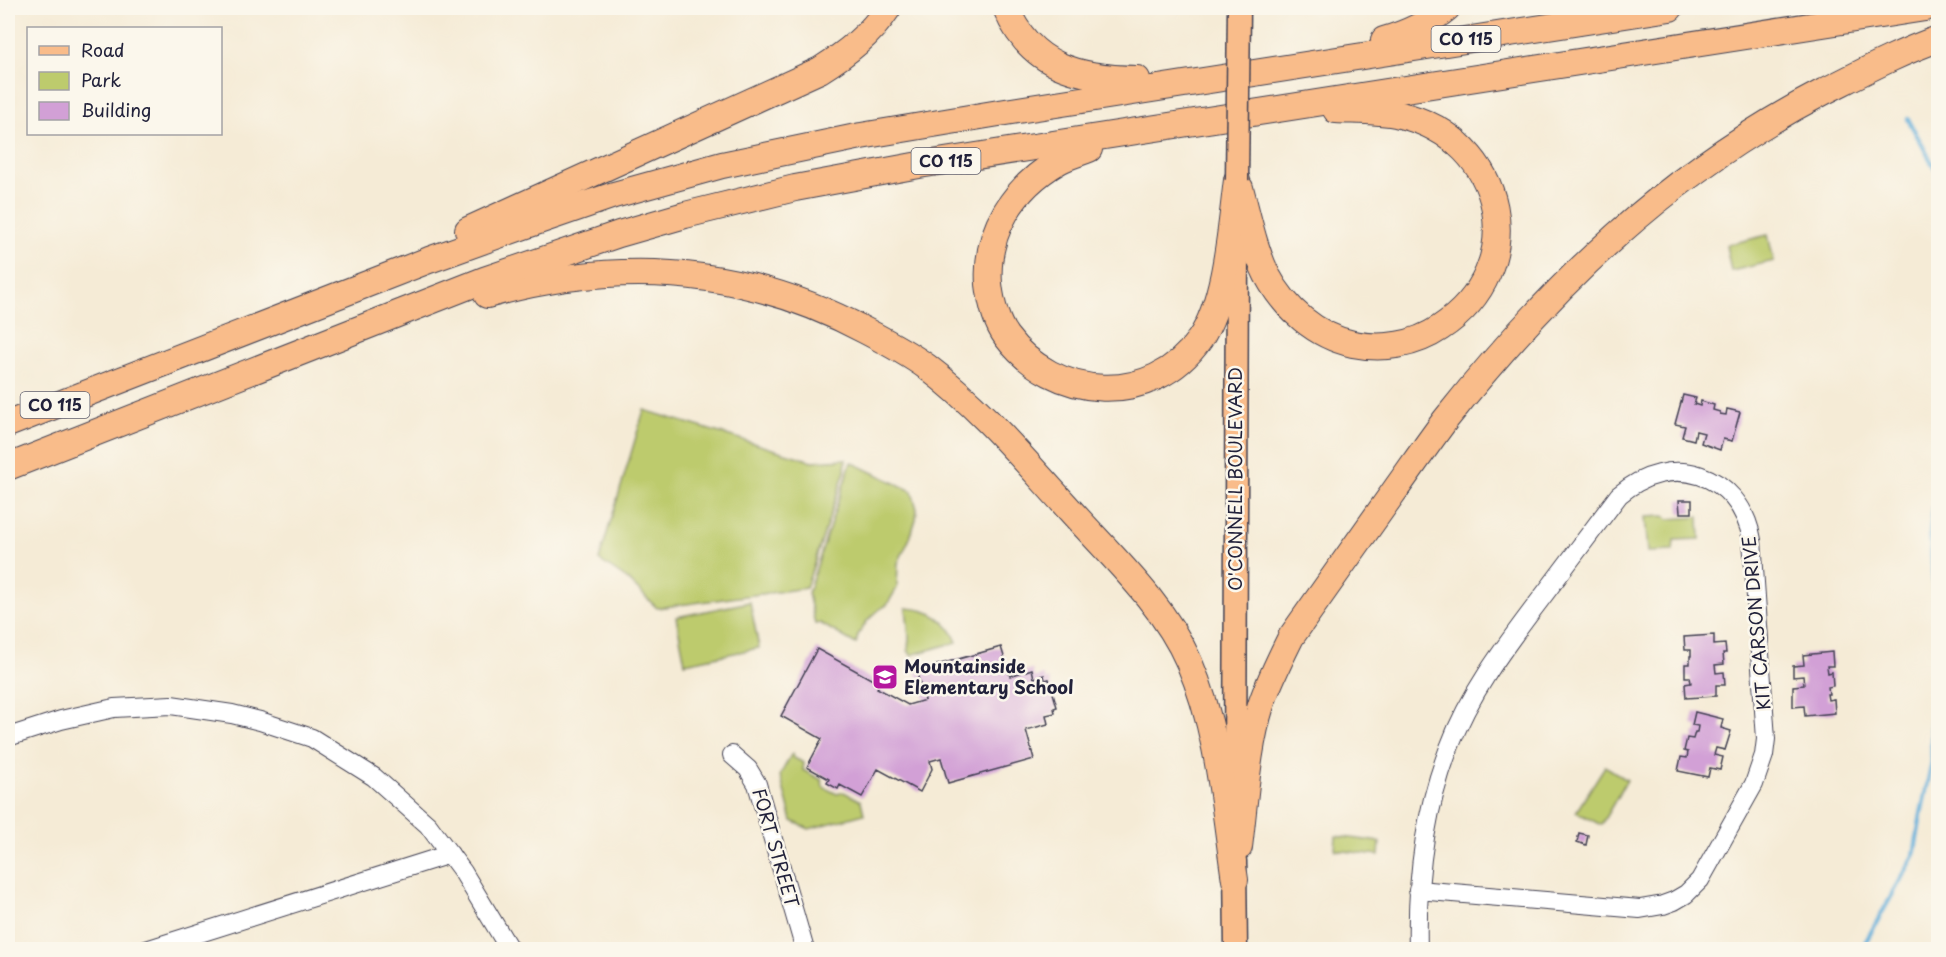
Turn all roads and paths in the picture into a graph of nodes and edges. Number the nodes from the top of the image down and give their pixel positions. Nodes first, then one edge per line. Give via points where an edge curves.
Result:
1 (888, 8) edge
2 (1006, 8) edge
3 (1239, 8) edge
4 (1447, 8) edge
5 (1670, 8) edge
6 (1925, 8) edge
7 (1938, 39) edge
8 (1262, 70) junction
9 (1210, 79) junction
10 (1264, 110) junction
11 (1212, 119) junction
12 (1238, 180) junction
13 (219, 341) junction
14 (241, 377) junction
15 (8, 423) edge
16 (8, 467) edge
17 (8, 737) edge
18 (732, 755) dead end
19 (450, 854) junction
20 (1235, 880) junction
21 (1418, 890) junction
22 (146, 950) edge
23 (510, 950) edge
24 (805, 950) edge
25 (1236, 950) edge
26 (1418, 950) edge

1 - 13 highway via 866,37 820,70
2 - 9 highway via 1017,31 1033,50 1079,74 1108,79
3 - 12 main road, O'CONNELL BOULEVARD, bridge
4 - 8 highway via 1413,30 1388,39
5 - 8 highway, CO 115
6 - 10 highway, CO 115
7 - 20 highway via 1888,59 1795,107 1704,165 1656,200 1598,251 1496,358 1445,421 1333,578 1291,637 1276,667 1252,743
8 - 9 highway, CO 115
9 - 13 highway, CO 115 via 861,136 673,178 429,260
10 - 11 highway, CO 115
10 - 12 highway via 1400,115 1449,137 1467,151 1482,172 1491,195 1497,225 1496,251 1488,277 1472,302 1430,334 1388,346 1342,341 1322,333 1300,316 1267,275
11 - 12 highway via 1061,159 1021,190 1004,213 994,236 988,269 995,314 1005,334 1038,368 1077,384 1133,386 1169,370 1200,339 1212,316 1222,285
11 - 14 highway, CO 115 via 854,176 685,215 484,280
12 - 20 main road, O'CONNELL BOULEVARD
13 - 15 highway, CO 115
14 - 16 highway, CO 115
14 - 20 highway via 465,301 545,280 578,276 647,272 733,281 812,304 851,322 927,367 961,397 1006,440 1159,610 1177,637 1201,691 1218,761
17 - 19 street via 114,708 171,705 260,721 312,738 374,777 428,825
18 - 24 street, FORT STREET via 758,784
19 - 22 street
19 - 23 street
20 - 25 main road, O'CONNELL BOULEVARD
21 - 21 street, KIT CARSON DRIVE via 1429,810 1466,711 1506,645 1619,495 1646,477 1664,472 1687,473 1722,487 1740,506 1750,528 1766,739 1754,784 1700,880 1674,901 1640,909
21 - 26 street, KIT CARSON DRIVE

